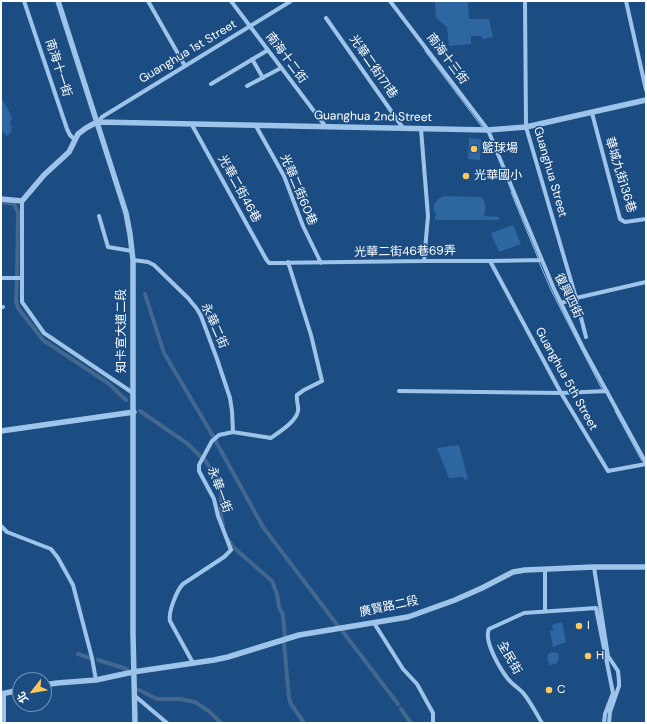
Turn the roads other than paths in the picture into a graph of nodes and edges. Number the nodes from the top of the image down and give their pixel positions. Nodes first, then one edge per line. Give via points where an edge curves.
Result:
1 (24, 1) edge
2 (58, 1) edge
3 (148, 1) edge
4 (231, 1) edge
5 (291, 1) edge
6 (390, 1) edge
7 (525, 1) edge
8 (626, 1) edge
9 (326, 18) dead end
10 (250, 26) junction
11 (268, 50) junction
12 (252, 59) junction
13 (185, 66) junction
14 (281, 68) junction
15 (263, 78) junction
16 (211, 84) dead end
17 (247, 86) dead end
18 (646, 90) edge
19 (646, 100) edge
20 (592, 113) junction
21 (97, 122) junction
22 (192, 124) junction
23 (256, 126) junction
24 (326, 127) junction
25 (526, 127) junction
26 (403, 128) junction
27 (421, 129) junction
28 (488, 130) junction
29 (75, 140) junction
30 (1, 199) edge
31 (22, 201) junction
32 (100, 216) dead end
33 (646, 219) edge
34 (132, 251) junction
35 (133, 260) junction
36 (541, 260) junction
37 (424, 261) junction
38 (490, 261) junction
39 (288, 262) junction
40 (270, 263) joint
41 (321, 263) junction
42 (1, 278) edge
43 (22, 278) junction
44 (646, 282) edge
45 (576, 298) junction
46 (560, 303) junction
47 (586, 337) dead end
48 (399, 391) dead end
49 (607, 391) junction
50 (133, 393) junction
51 (561, 393) junction
52 (134, 412) junction
53 (1, 430) edge
54 (233, 432) junction
55 (646, 463) edge
56 (1, 526) edge
57 (594, 567) junction
58 (646, 567) edge
59 (545, 569) junction
60 (545, 611) junction
61 (374, 623) junction
62 (193, 663) junction
63 (133, 672) junction
64 (96, 680) junction
65 (52, 684) edge
66 (12, 692) edge
67 (2, 694) edge
68 (134, 696) junction
69 (4, 723) edge
70 (134, 723) edge
71 (167, 723) edge
72 (433, 723) edge
73 (542, 723) edge
74 (604, 723) edge
75 (609, 723) edge

1 - 29 street, 南海十一街 via 67,129
2 - 21 street, 知卡宣大道二段
3 - 13 street
4 - 10 street, 南海十二街
5 - 10 street, Guanghua 1st Street
6 - 28 street, 南海十三街
7 - 25 street, Guanghua Street
8 - 18 street
9 - 26 street, 光華二街171巷
10 - 11 street, 南海十二街
10 - 13 street, Guanghua 1st Street
11 - 12 street
11 - 14 street, 南海十二街
12 - 15 street
12 - 16 street
13 - 21 street, Guanghua 1st Street
14 - 15 street
14 - 24 street, 南海十二街
15 - 17 street
19 - 20 street, Guanghua 2nd Street
20 - 25 street, Guanghua 2nd Street
20 - 33 street, 華城九街136巷 via 620,219 625,222
21 - 22 street, Guanghua 2nd Street
21 - 29 street via 78,134
21 - 34 street, 知卡宣大道二段 via 126,213
22 - 23 street, Guanghua 2nd Street
22 - 40 street, 光華二街46巷
23 - 24 street, Guanghua 2nd Street
23 - 41 street, 光華二街60巷 via 284,176 303,226
24 - 26 street, Guanghua 2nd Street
25 - 28 street, Guanghua 2nd Street
25 - 45 street, Guanghua Street
26 - 27 street, Guanghua 2nd Street
27 - 28 street, Guanghua 2nd Street
27 - 37 street via 428,216
28 - 36 street, 復興四街
29 - 31 street via 69,152 44,175
30 - 31 street
31 - 43 street
32 - 34 street via 108,247
34 - 35 street, 知卡宣大道二段
35 - 50 street, 知卡宣大道二段
35 - 54 street, 永華二街 via 154,265 199,312 230,398
36 - 38 street, 光華二街46巷69弄
36 - 46 street, 復興四街
37 - 38 street, 光華二街46巷69弄
37 - 41 street, 光華二街46巷69弄
38 - 51 street, Guanghua 5th Street
39 - 40 street, 光華二街46巷69弄
39 - 41 street, 光華二街46巷69弄
39 - 54 street, 永華一街 via 311,335 322,381 297,395 296,415 272,438
42 - 43 street
43 - 50 street via 22,302 44,333
44 - 45 street
45 - 46 street
45 - 47 street, Guanghua Street
46 - 49 street, 復興四街
48 - 51 street
49 - 51 street
49 - 55 street, 復興四街
50 - 52 street, 知卡宣大道二段
51 - 55 street, Guanghua 5th Street via 608,471
52 - 53 street
52 - 63 street, 知卡宣大道二段
54 - 62 street, 永華一街 via 216,437 212,441 199,467 199,472 214,499 230,550 224,557 183,584 169,616
56 - 64 street via 7,532 51,549 58,558 73,585
57 - 58 street, 廣賢路二段
57 - 59 street, 廣賢路二段
57 - 75 street via 608,656 616,667 619,681
59 - 60 street
59 - 61 street, 廣賢路二段 via 513,572 482,588 425,611
60 - 73 street, 全民街 via 524,613 489,629 487,633 489,645 508,679 523,693
60 - 74 street, 全民街 via 596,608 613,693
61 - 62 street, 廣賢路二段 via 299,635 228,657
61 - 72 street via 403,669 417,684 433,713
62 - 63 street, 廣賢路二段
63 - 64 street, 廣賢路二段
63 - 68 street, 知卡宣大道二段
64 - 65 street, 廣賢路二段
66 - 67 street
67 - 69 street
68 - 70 street, 知卡宣大道二段
68 - 71 street

